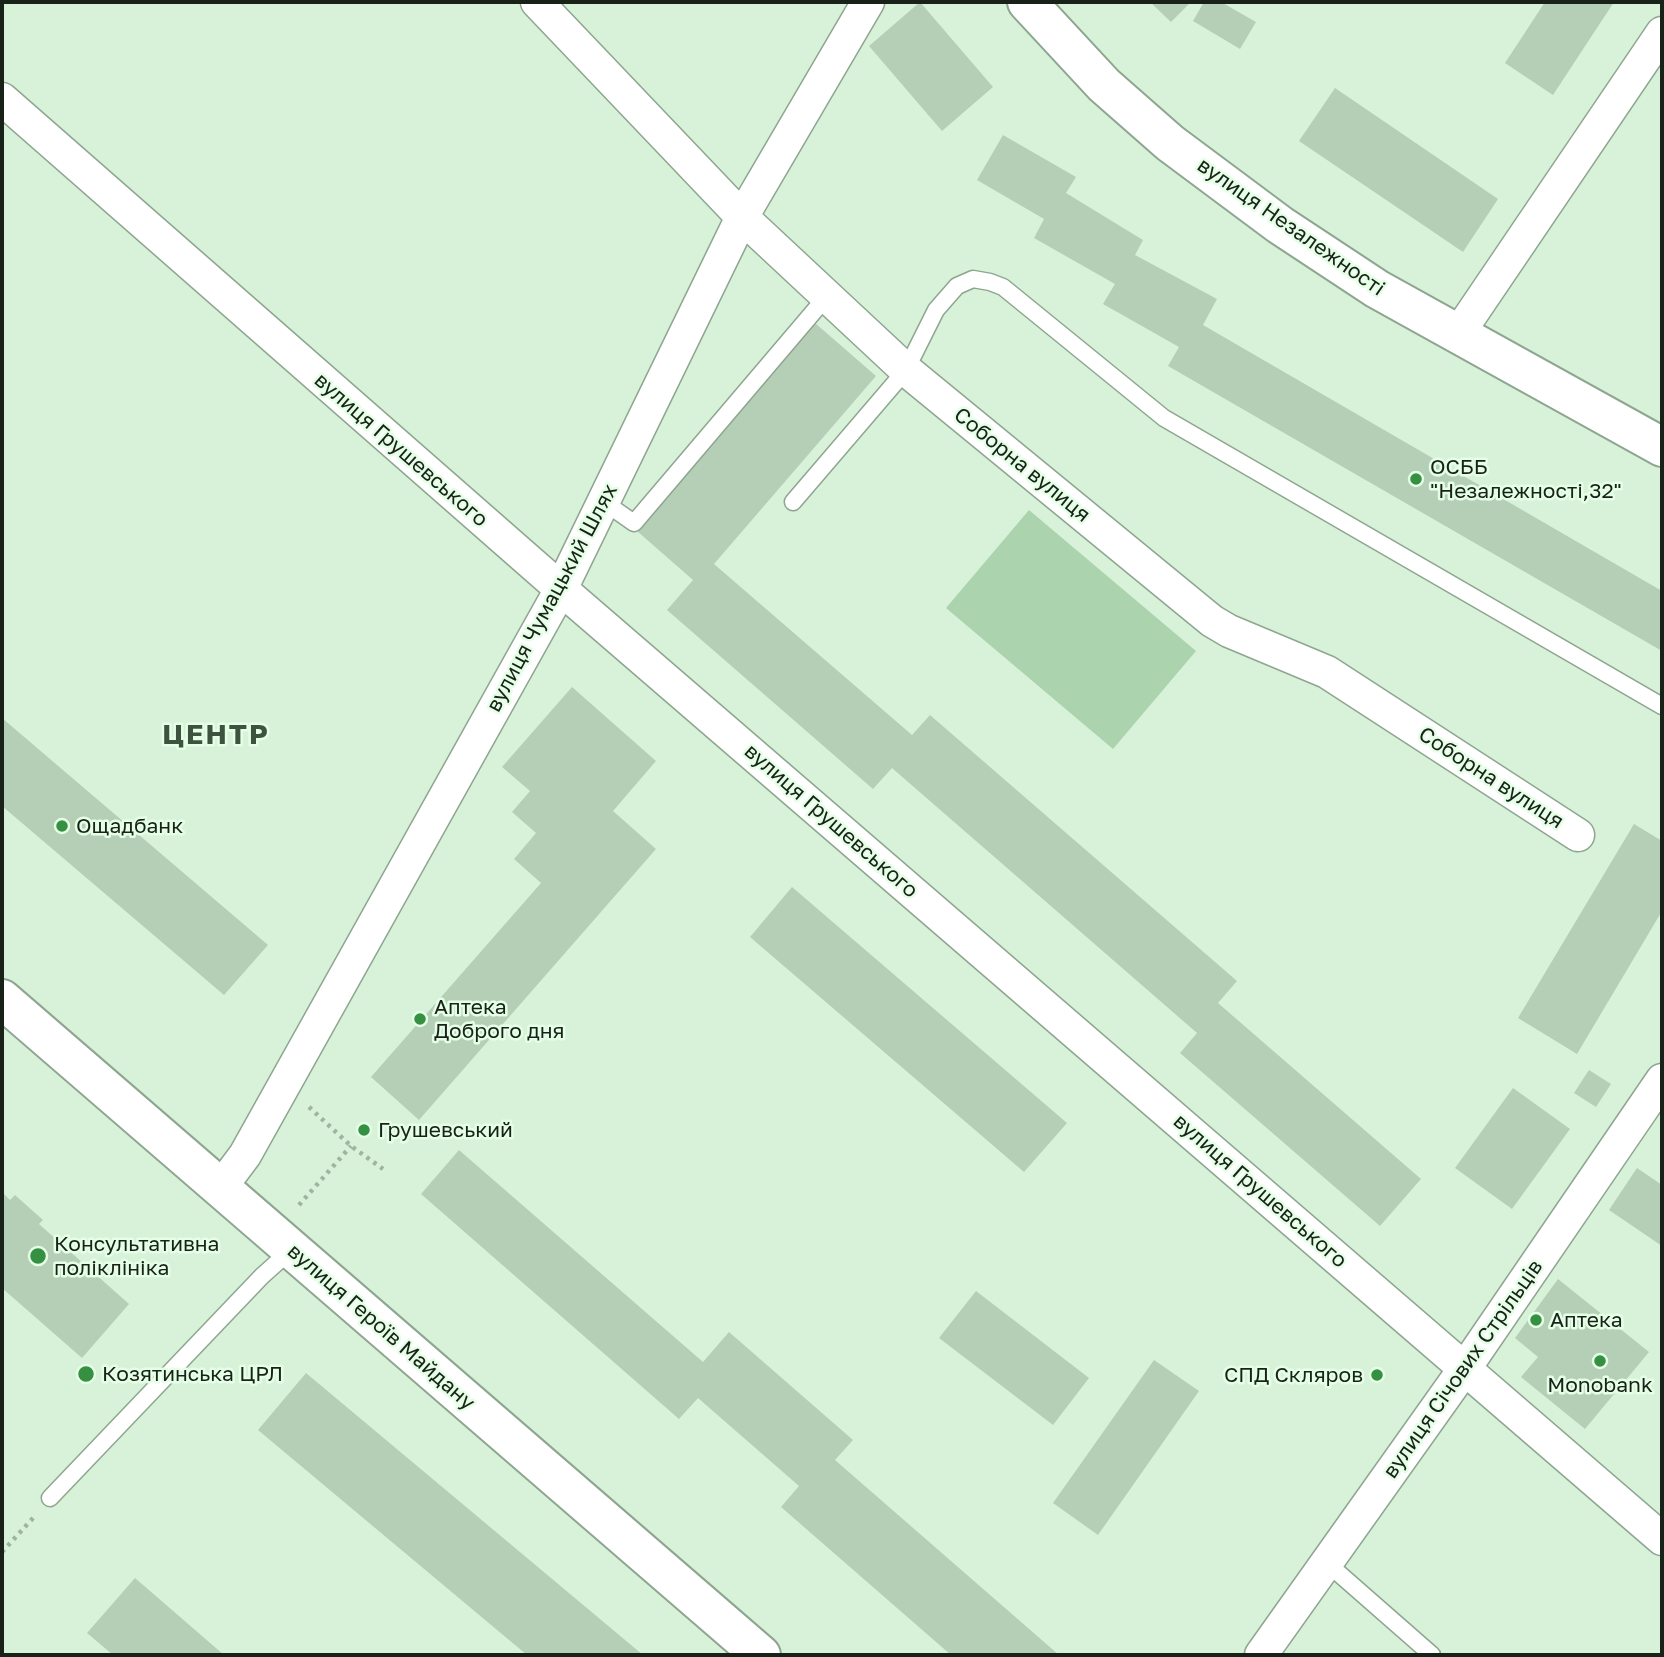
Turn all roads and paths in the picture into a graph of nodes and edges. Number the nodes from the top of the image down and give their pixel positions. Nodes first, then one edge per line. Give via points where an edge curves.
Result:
1 (537, 2) edge
2 (868, 2) edge
3 (1027, 2) edge
4 (1662, 33) edge
5 (2, 99) edge
6 (742, 217) junction
7 (827, 296) junction
8 (1458, 334) junction
9 (906, 370) junction
10 (1662, 447) edge
11 (604, 502) junction
12 (793, 502) dead end
13 (561, 589) junction
14 (1662, 706) edge
15 (1578, 835) dead end
16 (2, 999) edge
17 (1662, 1080) edge
18 (301, 1099) dead end
19 (351, 1146) junction
20 (383, 1169) dead end
21 (220, 1187) junction
22 (299, 1205) dead end
23 (291, 1250) junction
24 (1465, 1368) junction
25 (50, 1498) joint
26 (1662, 1539) edge
27 (2, 1552) edge
28 (1327, 1563) junction
29 (761, 1655) edge
30 (1261, 1655) edge
31 (1432, 1655) edge

1 - 6 street
2 - 6 street
3 - 8 street, вулиця Незалежності via 1104,85 1222,183 1329,259
4 - 8 street
5 - 13 street, вулиця Грушевського
6 - 7 lane
6 - 11 lane
7 - 9 street, Соборна вулиця
7 - 11 lane via 634,523
8 - 10 street, вулиця Незалежності
9 - 12 lane
9 - 14 lane via 936,310 957,286 973,279 1003,287 1164,418
9 - 15 street, Соборна вулиця via 1212,621 1327,672
11 - 13 street, вулиця Чумацький Шлях
13 - 21 street, вулиця Чумацький Шлях via 245,1155
13 - 24 street, вулиця Грушевського
16 - 21 street, вулиця Героїв Майдану
17 - 24 street, вулиця Січових Стрільців
18 - 19 path
19 - 20 path
19 - 22 path
21 - 23 street, вулиця Героїв Майдану
23 - 25 lane
23 - 29 street, вулиця Героїв Майдану
24 - 26 street, вулиця Грушевського
24 - 28 street, вулиця Січових Стрільців
25 - 27 path
28 - 30 street, вулиця Січових Стрільців
28 - 31 lane

